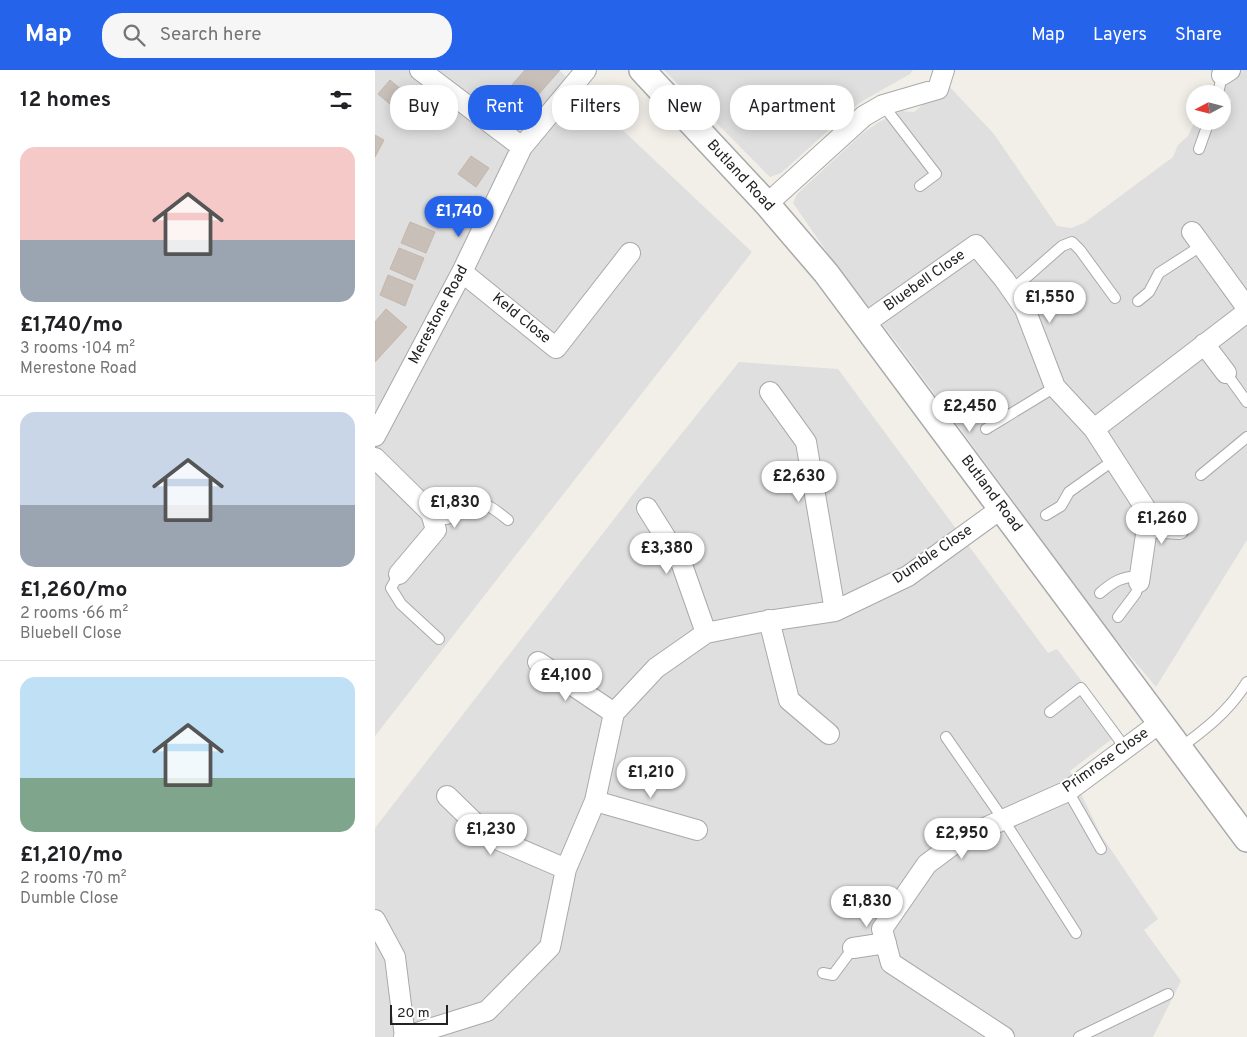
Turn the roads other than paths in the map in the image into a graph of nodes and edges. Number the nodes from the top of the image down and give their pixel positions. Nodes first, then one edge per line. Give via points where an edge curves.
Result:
1 (420, 70) edge
2 (586, 70) edge
3 (642, 70) edge
4 (944, 70) edge
5 (883, 104) junction
6 (1206, 130) edge
7 (522, 147) junction
8 (1199, 149) dead end
9 (920, 186) dead end
10 (767, 204) junction
11 (1197, 239) joint
12 (630, 253) dead end
13 (462, 272) junction
14 (1012, 290) junction
15 (1115, 298) dead end
16 (1138, 301) dead end
17 (1247, 308) edge
18 (1247, 312) edge
19 (865, 324) junction
20 (1204, 344) junction
21 (1226, 374) joint
22 (1055, 387) junction
23 (770, 392) dead end
24 (1247, 402) edge
25 (986, 429) dead end
26 (1094, 429) junction
27 (375, 436) edge
28 (1247, 437) edge
29 (375, 458) edge
30 (1114, 460) junction
31 (1201, 475) dead end
32 (468, 502) joint
33 (647, 508) dead end
34 (1002, 508) junction
35 (431, 514) junction
36 (1046, 515) dead end
37 (508, 520) dead end
38 (1147, 526) junction
39 (1179, 529) dead end
40 (399, 574) joint
41 (1139, 579) junction
42 (1100, 593) dead end
43 (835, 610) junction
44 (1117, 617) dead end
45 (769, 620) junction
46 (706, 633) junction
47 (439, 639) dead end
48 (538, 662) dead end
49 (1247, 682) edge
50 (1050, 712) dead end
51 (614, 713) junction
52 (1161, 722) junction
53 (829, 734) dead end
54 (946, 737) dead end
55 (1126, 749) junction
56 (1179, 749) junction
57 (1068, 791) junction
58 (447, 796) dead end
59 (595, 801) junction
60 (1003, 819) junction
61 (697, 830) dead end
62 (1247, 839) edge
63 (1101, 848) dead end
64 (566, 869) junction
65 (375, 920) edge
66 (1076, 933) dead end
67 (886, 943) junction
68 (853, 948) joint
69 (823, 973) dead end
70 (1168, 994) dead end
71 (405, 1037) edge
72 (1004, 1037) edge
73 (1079, 1037) edge

1 - 7 street
2 - 7 street, Merestone Road
3 - 10 street, Butland Road
4 - 5 street via 938,89
5 - 9 lane via 935,174
5 - 10 street via 865,116
6 - 8 lane
7 - 13 street, Merestone Road
10 - 19 street, Butland Road
11 - 16 lane via 1159,273 1149,292
11 - 17 street
12 - 13 street, Keld Close via 556,348
13 - 27 street, Merestone Road
14 - 15 lane via 1072,242
14 - 19 street, Bluebell Close via 977,245
14 - 22 street, Bluebell Close via 1025,309
18 - 20 street
19 - 34 street, Butland Road
20 - 21 street
20 - 26 street
21 - 24 lane
22 - 25 lane
22 - 26 street, Bluebell Close
23 - 43 street via 806,442
26 - 30 street, Bluebell Close
28 - 31 lane
29 - 35 street
30 - 36 lane via 1069,492 1061,506
30 - 38 street, Bluebell Close via 1149,514
32 - 35 street via 446,514
32 - 37 lane via 483,502
33 - 46 street via 681,562
34 - 43 street, Dumble Close via 908,576
34 - 52 street, Butland Road
35 - 40 street via 436,530
38 - 39 street
38 - 41 street, Bluebell Close
40 - 47 lane via 391,588 401,604
41 - 42 lane via 1126,577 1111,583
41 - 44 lane via 1136,593
43 - 45 street, Dumble Close
45 - 46 street, Dumble Close
45 - 53 street via 789,700
46 - 51 street, Dumble Close via 656,668
48 - 51 street
49 - 56 lane via 1231,706
50 - 55 lane via 1081,688
51 - 59 street
52 - 55 street, Primrose Close
52 - 56 street, Butland Road
54 - 60 lane
55 - 57 street, Primrose Close
56 - 62 street, Butland Road
57 - 60 street, Primrose Close
57 - 63 lane
58 - 64 street via 487,835
59 - 61 street
59 - 64 street
60 - 66 lane
60 - 67 street, Primrose Close via 962,838 927,864 881,928
64 - 71 street via 550,947 487,1011
65 - 71 street via 395,957
67 - 68 street
67 - 72 street, Primrose Close via 891,963
68 - 69 lane via 833,975
70 - 73 lane

